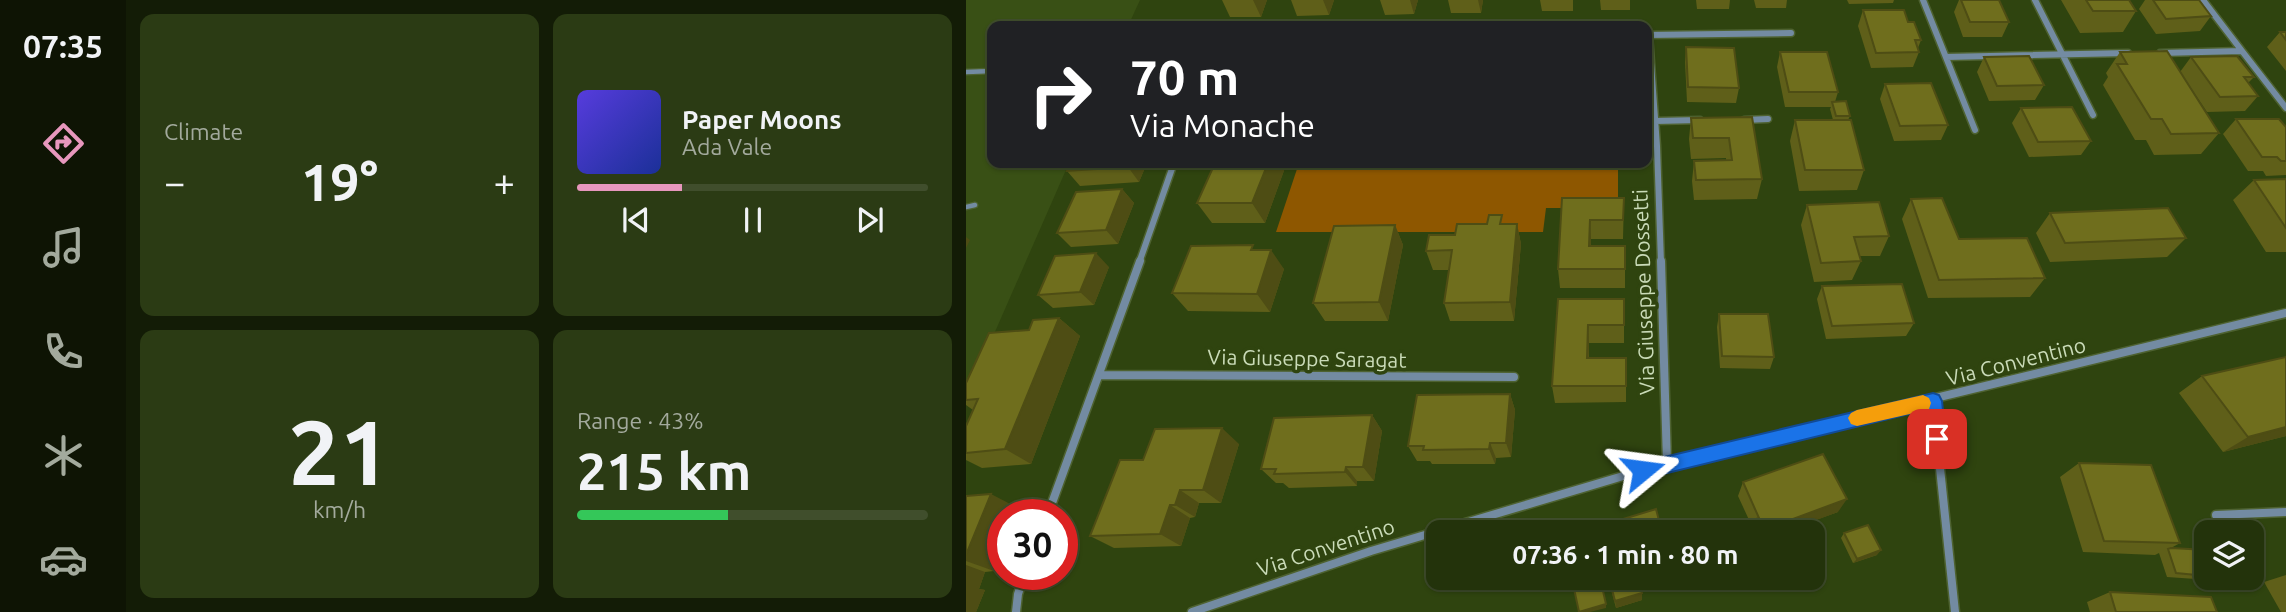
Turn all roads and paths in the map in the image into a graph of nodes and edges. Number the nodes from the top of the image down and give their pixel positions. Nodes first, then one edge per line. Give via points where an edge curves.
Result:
1 (1923, 0) edge
2 (2035, 0) edge
3 (2203, 0) edge
4 (1791, 33) dead end
5 (1652, 35) edge
6 (2242, 51) junction
7 (2137, 53) edge
8 (2150, 53) edge
9 (2062, 55) junction
10 (1946, 57) junction
11 (987, 71) edge
12 (966, 72) edge
13 (1652, 84) edge
14 (2286, 108) edge
15 (2093, 115) dead end
16 (1705, 120) edge
17 (1730, 120) edge
18 (1768, 120) dead end
19 (1655, 121) junction
20 (1975, 130) dead end
21 (1172, 168) edge
22 (975, 205) dead end
23 (966, 207) edge
24 (2286, 313) edge
25 (1100, 375) junction
26 (1514, 377) dead end
27 (1933, 401) junction
28 (1667, 463) junction
29 (1054, 499) edge
30 (2286, 512) edge
31 (2216, 515) dead end
32 (1019, 590) edge
33 (1016, 612) edge
34 (1192, 612) edge
35 (1955, 612) edge

1 - 10 street
2 - 9 street
3 - 6 street
4 - 5 street, Via Giuseppe Dossetti
6 - 8 street
6 - 14 street
7 - 9 street
9 - 10 street
9 - 15 street
10 - 20 street
11 - 12 lane
13 - 19 street, Via Giuseppe Dossetti
16 - 19 street
17 - 18 street
19 - 28 street, Via Giuseppe Dossetti
21 - 25 street
22 - 23 lane
24 - 27 street, Via Conventino
25 - 26 street, Via Giuseppe Saragat
25 - 29 street
27 - 28 street, Via Conventino
27 - 35 street
28 - 34 street, Via Conventino via 1371,551
30 - 31 street
32 - 33 street

